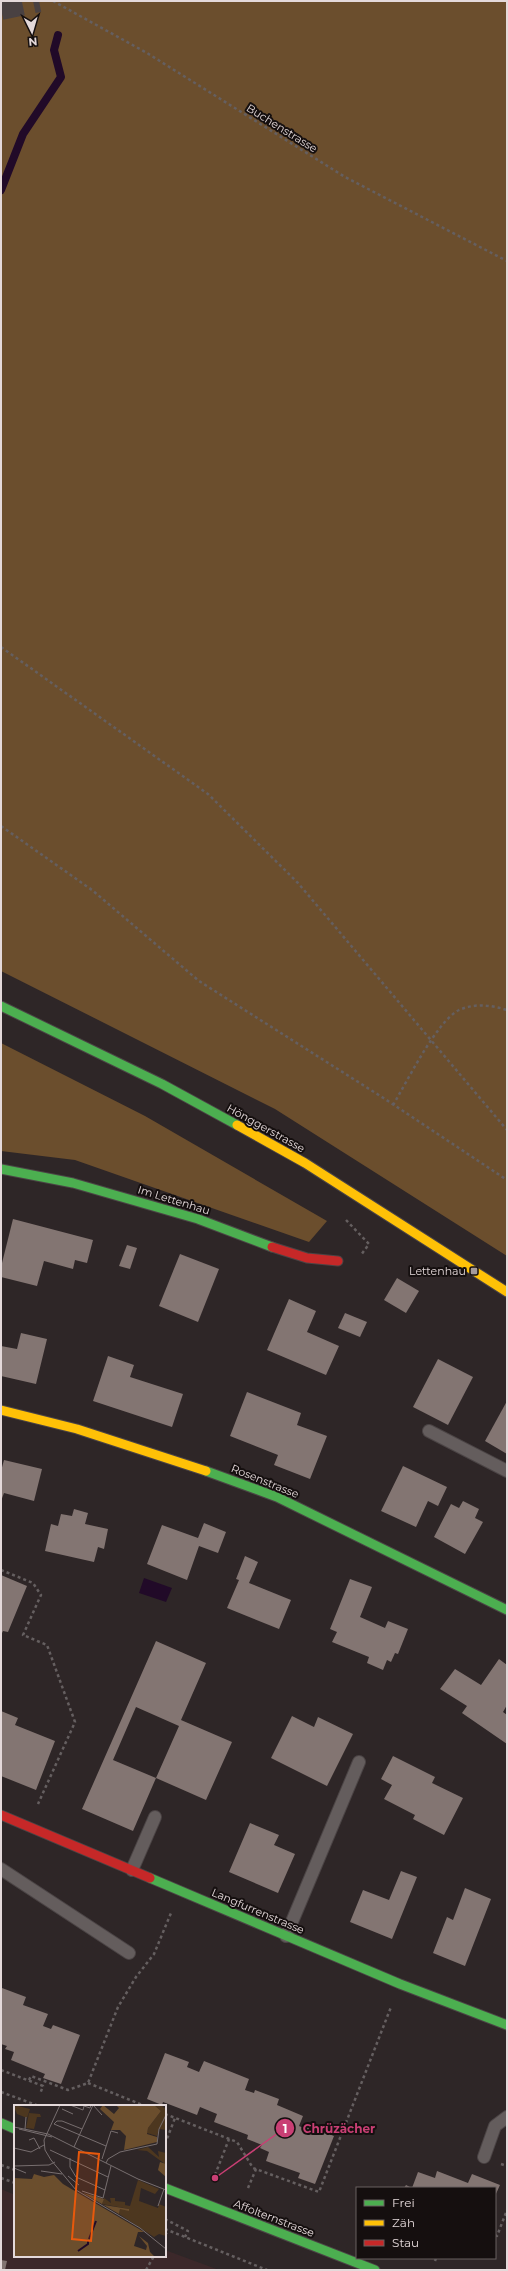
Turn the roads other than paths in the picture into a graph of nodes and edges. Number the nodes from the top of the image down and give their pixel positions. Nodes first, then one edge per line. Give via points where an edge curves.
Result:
1 (1, 1006) edge
2 (1, 1169) edge
3 (338, 1261) dead end
4 (507, 1292) edge
5 (1, 1410) edge
6 (429, 1431) dead end
7 (507, 1471) edge
8 (507, 1610) edge
9 (359, 1762) dead end
10 (1, 1815) edge
11 (155, 1817) dead end
12 (1, 1869) edge
13 (132, 1870) junction
14 (286, 1936) junction
15 (129, 1953) dead end
16 (507, 2025) edge
17 (507, 2117) edge
18 (1, 2123) edge
19 (14, 2129) edge
20 (484, 2157) dead end
21 (166, 2188) edge
22 (375, 2270) edge

1 - 4 street, Hönggerstrasse via 162,1084 305,1163
2 - 3 street, Im Lettenhau via 73,1183 198,1219 285,1252 307,1258
5 - 8 street, Rosenstrasse via 77,1429 277,1497
6 - 7 lane
9 - 14 lane
10 - 13 street, Langfurrenstrasse
11 - 13 lane
12 - 15 lane
13 - 14 street, Langfurrenstrasse
14 - 16 street, Langfurrenstrasse
17 - 20 lane via 495,2126
18 - 19 street
21 - 22 street, Affolternstrasse

